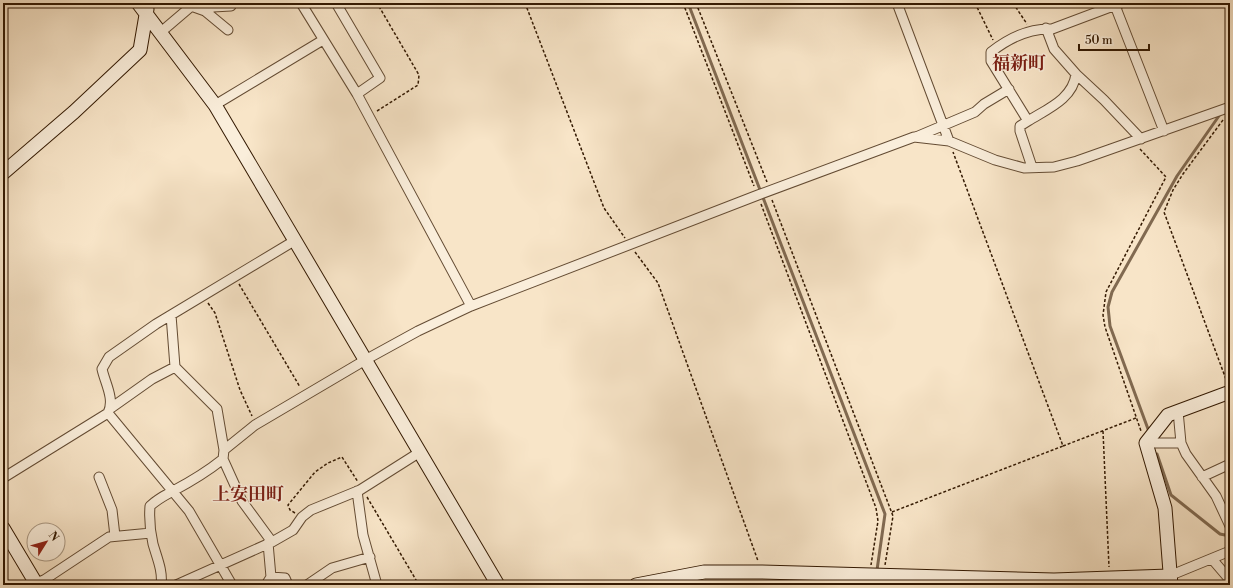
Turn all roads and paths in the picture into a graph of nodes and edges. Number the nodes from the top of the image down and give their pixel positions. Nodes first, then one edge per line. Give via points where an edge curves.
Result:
1 (138, 3) edge
2 (302, 3) edge
3 (336, 3) edge
4 (377, 3) edge
5 (525, 3) edge
6 (683, 3) edge
7 (696, 3) edge
8 (897, 3) edge
9 (975, 3) edge
10 (1013, 3) edge
11 (1117, 4) edge
12 (193, 5) edge
13 (231, 6) dead end
14 (147, 8) edge
15 (205, 10) junction
16 (1046, 28) junction
17 (228, 30) dead end
18 (1031, 30) junction
19 (161, 32) junction
20 (323, 40) junction
21 (996, 48) junction
22 (1076, 74) junction
23 (1009, 89) junction
24 (357, 94) junction
25 (215, 105) junction
26 (1229, 107) edge
27 (368, 116) junction
28 (1028, 121) junction
29 (943, 125) junction
30 (1164, 131) junction
31 (914, 137) junction
32 (1137, 140) junction
33 (948, 141) junction
34 (1032, 167) junction
35 (3, 173) edge
36 (770, 191) junction
37 (758, 195) junction
38 (294, 241) junction
39 (630, 246) junction
40 (235, 277) junction
41 (203, 296) junction
42 (471, 306) junction
43 (171, 315) junction
44 (367, 359) junction
45 (175, 367) junction
46 (1229, 388) edge
47 (305, 396) junction
48 (109, 410) junction
49 (1178, 411) junction
50 (1137, 418) junction
51 (256, 425) junction
52 (1103, 431) junction
53 (1146, 443) junction
54 (1181, 443) junction
55 (1064, 446) junction
56 (420, 452) junction
57 (224, 455) junction
58 (1230, 464) edge
59 (99, 477) dead end
60 (1202, 477) junction
61 (3, 478) edge
62 (359, 489) junction
63 (172, 492) junction
64 (288, 505) dead end
65 (892, 512) junction
66 (1230, 526) edge
67 (3, 528) edge
68 (151, 533) junction
69 (115, 536) junction
70 (270, 542) junction
71 (1230, 551) edge
72 (370, 557) junction
73 (1212, 559) junction
74 (219, 564) junction
75 (762, 572) junction
76 (869, 575) junction
77 (883, 576) junction
78 (1109, 579) junction
79 (1230, 580) edge
80 (268, 581) edge
81 (1170, 581) edge
82 (36, 584) edge
83 (161, 585) edge
84 (176, 585) edge
85 (232, 585) edge
86 (288, 585) edge
87 (308, 585) edge
88 (377, 585) edge
89 (419, 585) edge
90 (498, 585) edge
91 (636, 585) edge

1 - 14 street
2 - 20 street
3 - 24 street via 380,78
4 - 27 path via 419,75 420,81 418,85
5 - 39 path via 604,208
6 - 37 path
7 - 36 path
8 - 29 street
9 - 21 path
10 - 18 path
11 - 16 street
11 - 30 street
12 - 15 street
12 - 19 street
13 - 15 street
14 - 19 street
14 - 35 street via 140,50 74,112
15 - 17 street
16 - 18 street
16 - 22 street via 1054,49
18 - 21 street
19 - 25 street
20 - 24 street
20 - 25 street
21 - 23 street via 991,52 991,61
22 - 28 street via 1075,84 1068,94
22 - 32 street
23 - 28 street
23 - 29 street via 975,112
24 - 27 street
25 - 38 street
26 - 30 street
26 - 46 path via 1177,185 1164,212
27 - 42 street
28 - 34 street via 1020,126 1020,131
29 - 31 street
29 - 33 street
30 - 32 street
31 - 33 street
31 - 36 street
32 - 34 street via 1054,167
32 - 50 path via 1166,177 1106,292 1103,304 1105,327
33 - 34 street via 995,160 1024,168
33 - 55 path
36 - 37 street
36 - 65 path
37 - 39 street
37 - 76 path via 876,508 878,521
38 - 40 street
38 - 44 street
39 - 42 street
39 - 75 path via 658,283
40 - 41 street
40 - 47 path
41 - 43 street
41 - 51 path via 216,314 240,390
42 - 44 street
43 - 45 street
43 - 48 street via 109,357 102,369 110,396
44 - 47 street
44 - 56 street
45 - 48 street
45 - 57 street via 217,409
46 - 49 street
47 - 51 street
48 - 61 street
48 - 63 street
49 - 53 street via 1168,415
49 - 54 street
50 - 52 path
50 - 53 path
51 - 57 street
52 - 55 path
52 - 78 path
53 - 54 street
53 - 81 street via 1165,508
54 - 60 street
55 - 65 path
56 - 62 street
56 - 90 street
57 - 63 street
57 - 70 street via 242,501
58 - 60 street
59 - 69 street via 112,510
60 - 66 street via 1216,496
62 - 64 path via 342,457 315,472
62 - 70 street via 311,510 302,517 294,530
62 - 72 street via 363,535
62 - 89 path
63 - 68 street via 160,497 150,506
63 - 74 street via 189,511
65 - 77 path
67 - 82 street
68 - 69 street
68 - 83 street via 160,566
69 - 82 street via 109,537
70 - 74 street
70 - 80 street
71 - 73 street
72 - 87 street via 332,568
72 - 88 street
73 - 79 street
73 - 81 street
74 - 84 street
74 - 85 street
75 - 76 street
75 - 91 street via 704,572
76 - 77 street
77 - 78 street
78 - 81 street
80 - 86 street via 285,578

